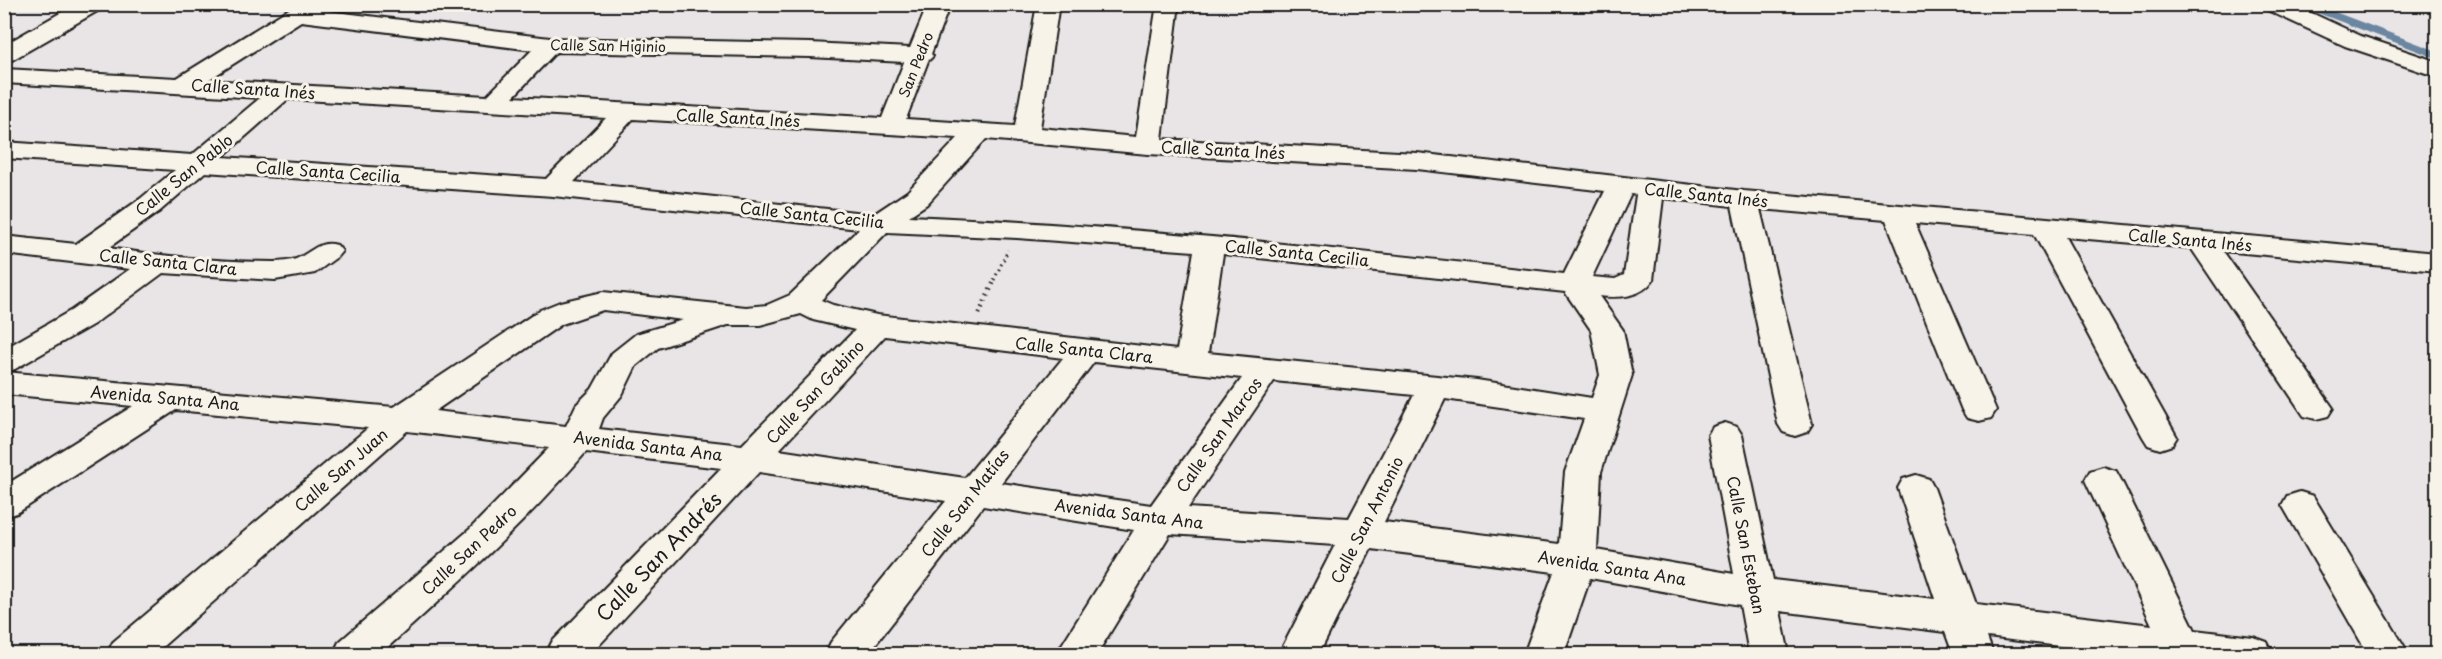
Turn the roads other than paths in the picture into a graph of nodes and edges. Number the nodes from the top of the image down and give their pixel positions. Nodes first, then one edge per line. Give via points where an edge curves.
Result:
1 (93, 4) edge
2 (939, 4) edge
3 (1048, 4) edge
4 (1168, 4) edge
5 (2272, 4) edge
6 (305, 9) edge
7 (550, 45) junction
8 (4, 55) edge
9 (921, 56) junction
10 (2438, 70) edge
11 (4, 76) edge
12 (183, 84) junction
13 (282, 92) junction
14 (493, 104) junction
15 (626, 111) junction
16 (891, 126) junction
17 (979, 131) junction
18 (1026, 134) junction
19 (1148, 146) junction
20 (4, 150) edge
21 (200, 163) junction
22 (1620, 186) junction
23 (553, 188) junction
24 (1650, 190) junction
25 (1744, 200) junction
26 (1897, 213) junction
27 (879, 223) junction
28 (2045, 227) junction
29 (2201, 241) junction
30 (1210, 244) junction
31 (4, 245) edge
32 (327, 251) dead end
33 (82, 252) junction
34 (2438, 262) edge
35 (156, 264) junction
36 (1574, 283) junction
37 (801, 302) junction
38 (729, 316) junction
39 (877, 325) junction
40 (1086, 351) junction
41 (1191, 361) junction
42 (4, 362) edge
43 (1265, 369) junction
44 (4, 383) edge
45 (1435, 386) junction
46 (169, 399) junction
47 (2316, 408) dead end
48 (1978, 410) dead end
49 (1603, 411) junction
50 (400, 419) junction
51 (1795, 424) dead end
52 (1725, 435) dead end
53 (2160, 437) dead end
54 (578, 438) junction
55 (753, 459) junction
56 (2103, 480) dead end
57 (1916, 488) dead end
58 (972, 493) junction
59 (4, 504) edge
60 (2300, 506) dead end
61 (1160, 520) junction
62 (1359, 533) junction
63 (1577, 561) junction
64 (1755, 593) junction
65 (1960, 620) junction
66 (2184, 650) edge
67 (127, 654) edge
68 (353, 654) edge
69 (566, 654) edge
70 (845, 654) edge
71 (1076, 654) edge
72 (1299, 654) edge
73 (1544, 654) edge
74 (1768, 654) edge
75 (1973, 654) edge
76 (2253, 654) edge
77 (2389, 654) edge

1 - 8 street
2 - 9 street, San Pedro
3 - 18 street
4 - 19 street
5 - 10 street via 2353,41
6 - 7 street, Calle San Higinio
6 - 12 street
7 - 9 street, Calle San Higinio
7 - 14 street
9 - 16 street, San Pedro
11 - 12 street, Calle Santa Inés
12 - 13 street, Calle Santa Inés
13 - 14 street, Calle Santa Inés
13 - 21 street, Calle San Pablo
14 - 15 street, Calle Santa Inés
15 - 16 street, Calle Santa Inés
15 - 23 street
16 - 17 street, Calle Santa Inés
17 - 18 street, Calle Santa Inés
17 - 27 street via 917,198
18 - 19 street, Calle Santa Inés
19 - 22 street, Calle Santa Inés via 1407,160
20 - 21 street, Calle Santa Cecilia
21 - 23 street, Calle Santa Cecilia
21 - 33 street, Calle San Pablo via 150,205
22 - 24 street, Calle Santa Inés
22 - 36 street
23 - 27 street, Calle Santa Cecilia
24 - 25 street, Calle Santa Inés
24 - 36 street, Calle Santa Cecilia via 1638,280 1619,289
25 - 26 street, Calle Santa Inés
25 - 51 street
26 - 28 street, Calle Santa Inés
26 - 48 street
27 - 30 street, Calle Santa Cecilia
27 - 37 street
28 - 29 street, Calle Santa Inés
28 - 53 street
29 - 34 street, Calle Santa Inés
29 - 47 street
30 - 36 street, Calle Santa Cecilia
30 - 41 street
31 - 33 street, Calle Santa Clara
32 - 35 street, Calle Santa Clara via 304,267 290,271
33 - 35 street, Calle Santa Clara
35 - 42 street via 70,325
36 - 49 street via 1607,330 1616,375
37 - 38 street via 764,316
37 - 39 street, Calle Santa Clara via 824,313
38 - 50 street, Calle San Juan via 603,301 571,309 551,317
38 - 54 street, Calle San Pedro via 661,335 634,350 623,360 605,396 588,413
39 - 40 street, Calle Santa Clara
39 - 55 street, Calle San Gabino
40 - 41 street, Calle Santa Clara
40 - 58 street, Calle San Matías
41 - 43 street, Calle Santa Clara
43 - 45 street, Calle Santa Clara
43 - 61 street, Calle San Marcos
44 - 46 street, Avenida Santa Ana
45 - 49 street, Calle Santa Clara
45 - 62 street, Calle San Antonio
46 - 50 street, Avenida Santa Ana
46 - 59 street
49 - 63 street via 1583,472
50 - 54 street, Avenida Santa Ana
50 - 67 street, Calle San Juan
52 - 64 street, Calle San Esteban
54 - 55 street, Avenida Santa Ana
54 - 68 street, Calle San Pedro via 483,539
55 - 58 street, Avenida Santa Ana
55 - 69 street, Calle San Andrés
56 - 66 street
57 - 65 street
58 - 61 street, Avenida Santa Ana
58 - 70 street, Calle San Matías
60 - 77 street
61 - 62 street, Avenida Santa Ana
61 - 71 street, Calle San Marcos
62 - 63 street, Avenida Santa Ana
62 - 72 street, Calle San Antonio
63 - 64 street, Avenida Santa Ana
63 - 73 street
64 - 65 street, Avenida Santa Ana
64 - 74 street, Calle San Esteban
65 - 66 street, Avenida Santa Ana
65 - 75 street
66 - 76 street, Avenida Santa Ana

